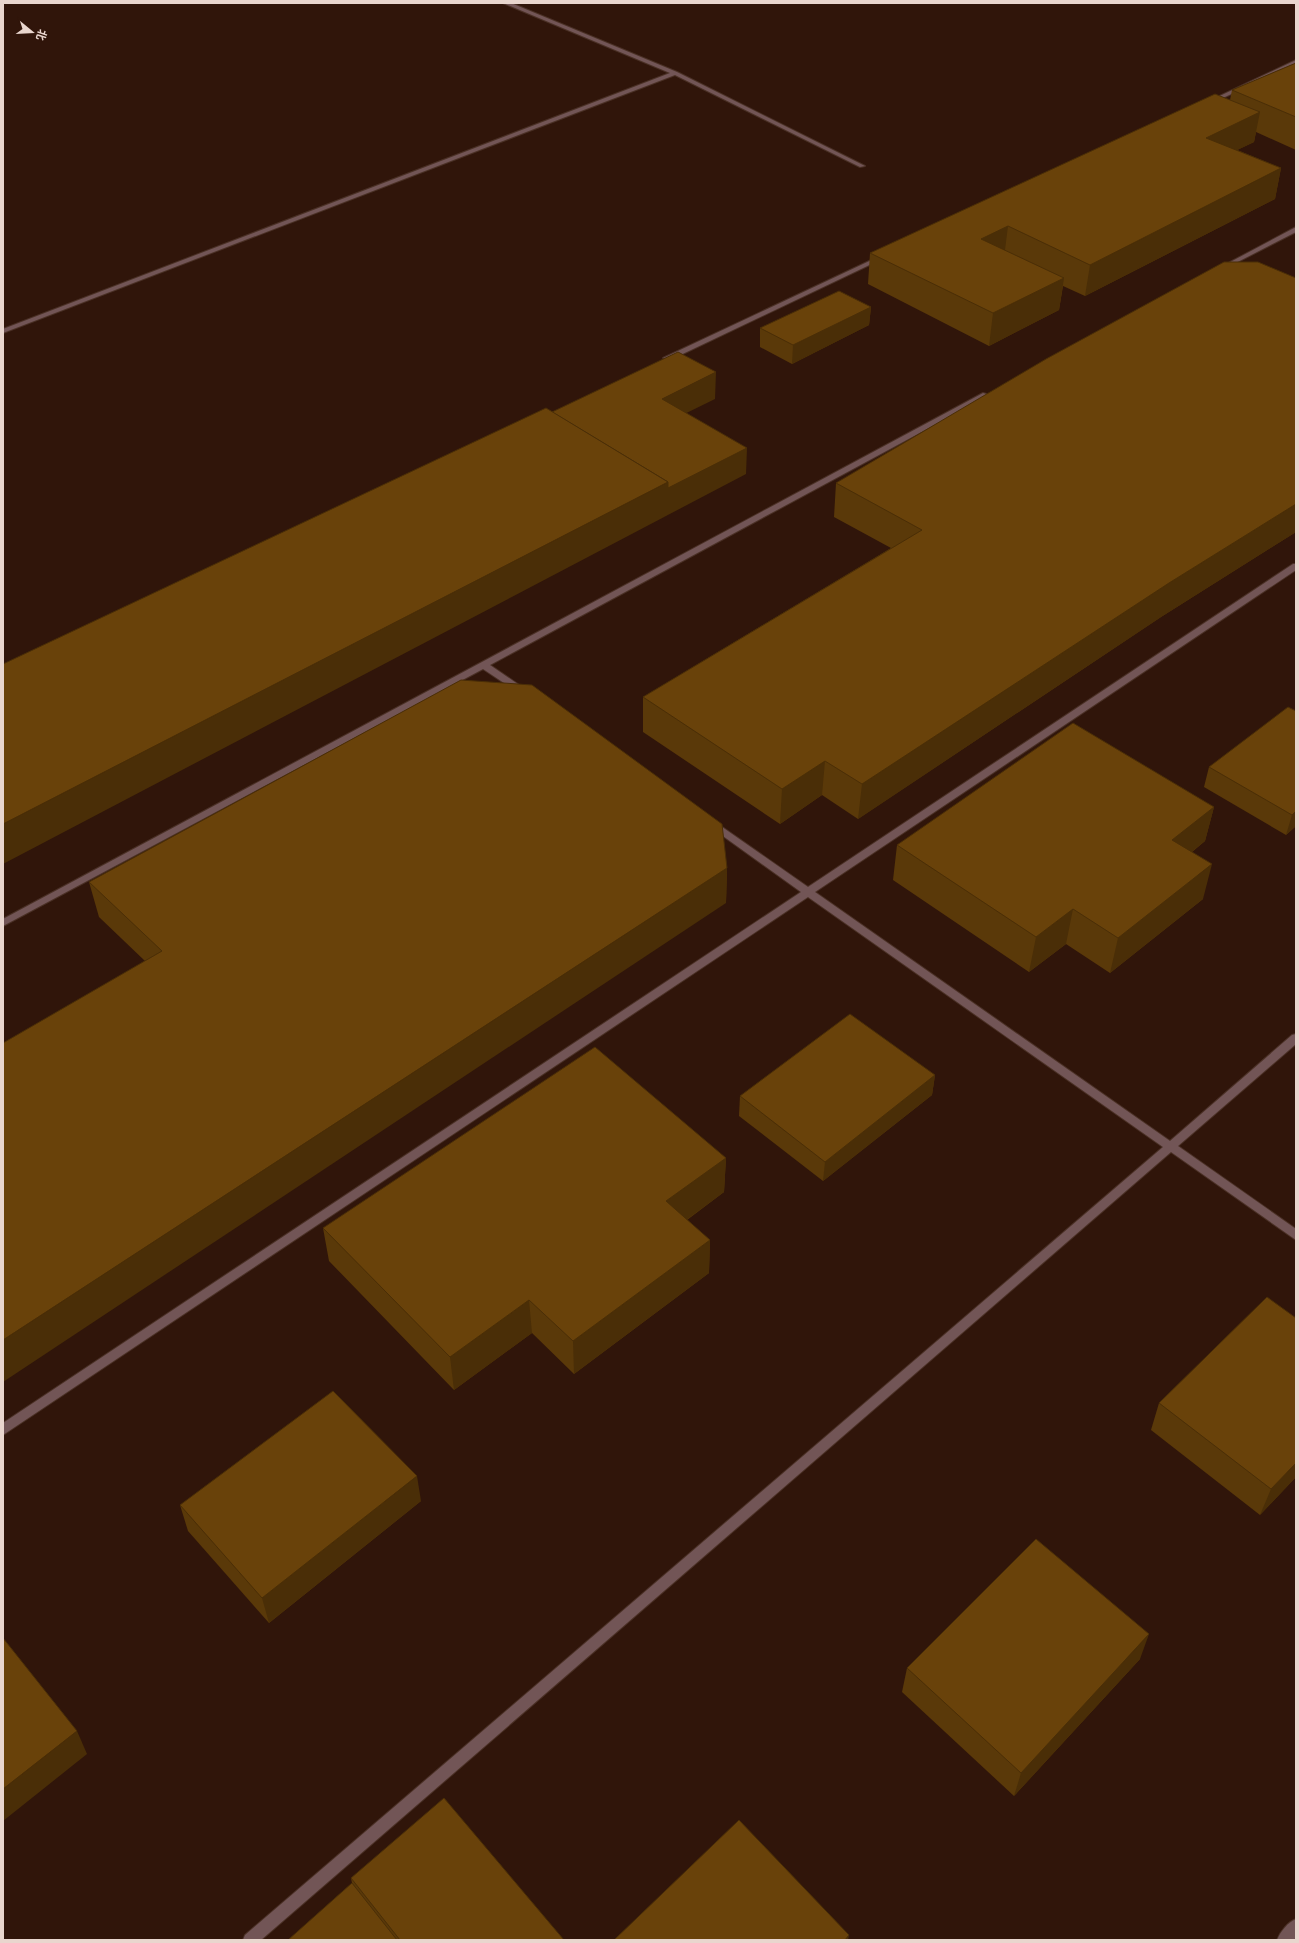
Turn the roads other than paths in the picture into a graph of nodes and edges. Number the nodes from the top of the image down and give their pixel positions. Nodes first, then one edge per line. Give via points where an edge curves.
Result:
1 (506, 3) edge
2 (1296, 62) edge
3 (675, 72) junction
4 (1202, 106) edge
5 (862, 166) dead end
6 (1296, 229) edge
7 (884, 256) edge
8 (1212, 274) edge
9 (3, 331) edge
10 (660, 361) edge
11 (995, 390) edge
12 (1296, 566) edge
13 (484, 665) junction
14 (530, 696) edge
15 (704, 819) edge
16 (808, 892) junction
17 (3, 923) edge
18 (1296, 1038) edge
19 (1170, 1147) junction
20 (1296, 1235) edge
21 (3, 1430) edge
22 (1296, 1926) edge
23 (250, 1940) edge
24 (1284, 1940) edge

1 - 3 street
2 - 4 street
3 - 5 street
3 - 9 street
6 - 8 street
7 - 10 street
11 - 13 street
12 - 16 street
13 - 14 street
13 - 17 street
15 - 16 street
16 - 19 street
16 - 21 street
18 - 19 street
19 - 20 street
19 - 23 street
22 - 24 street

